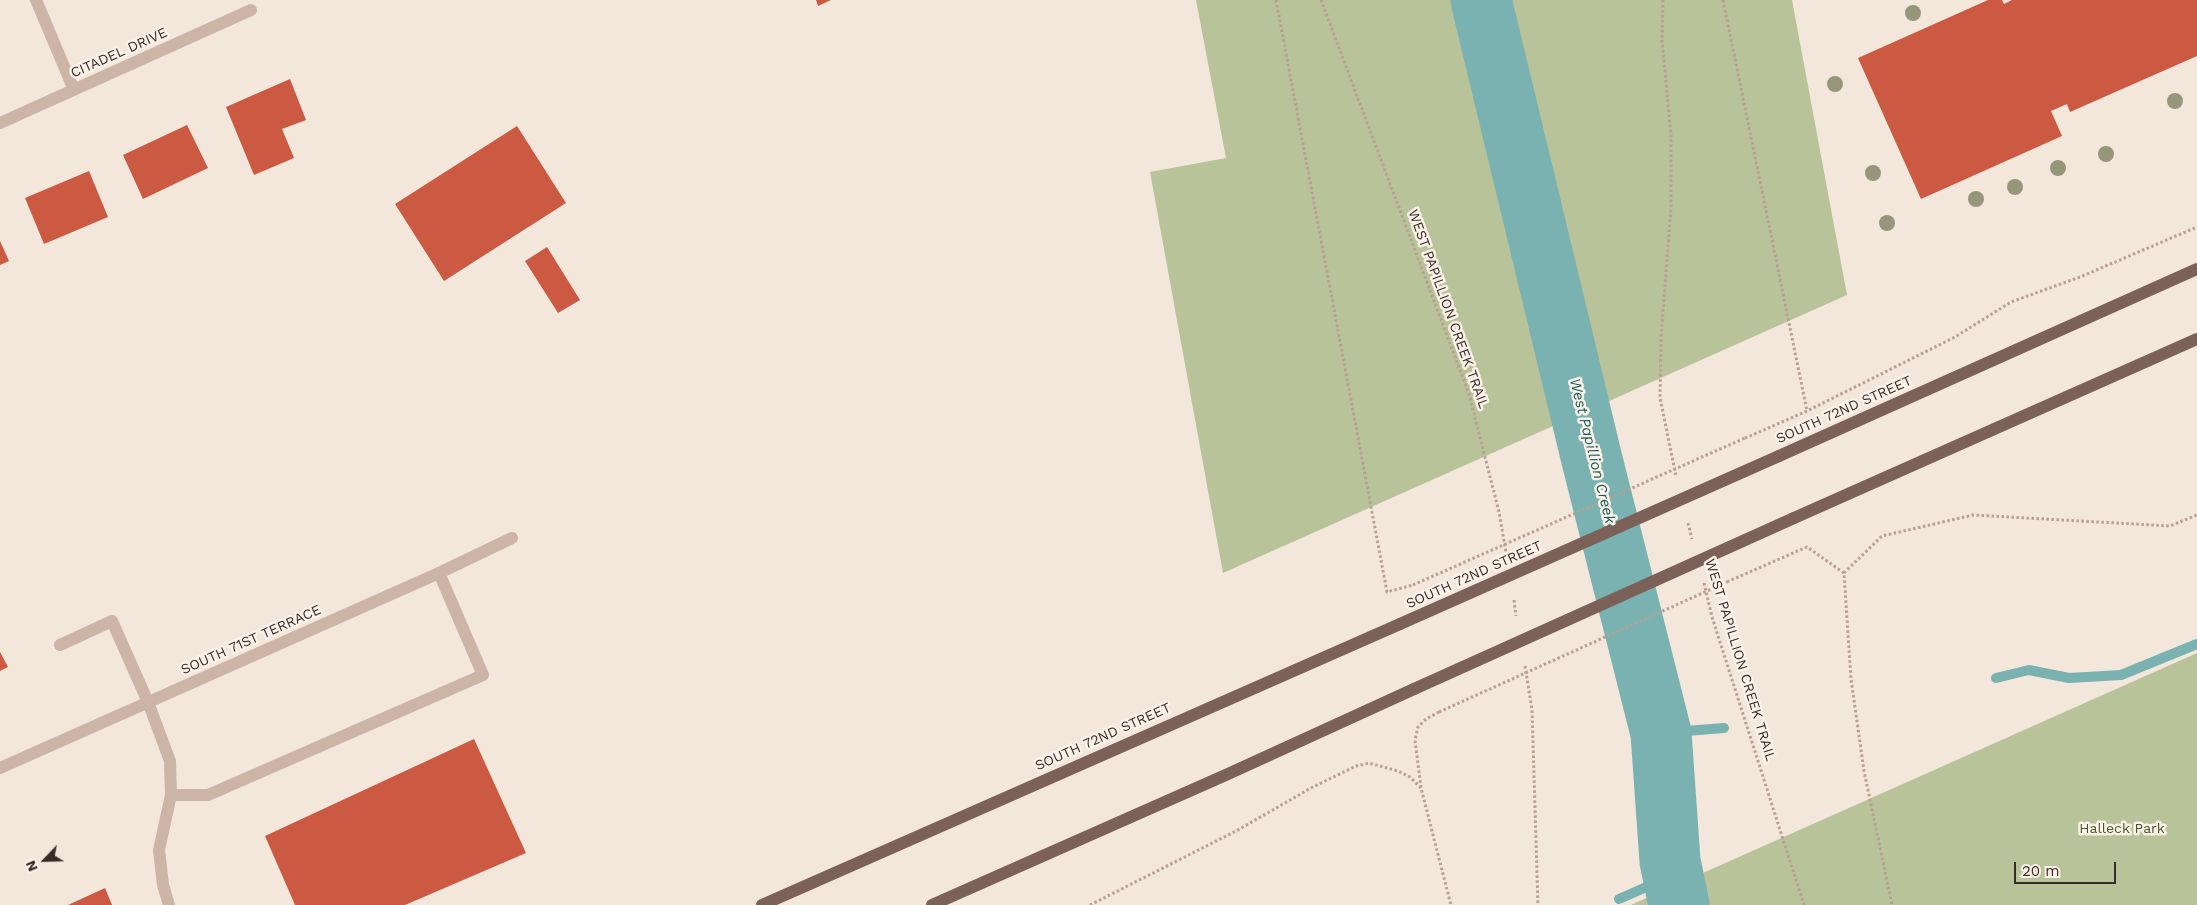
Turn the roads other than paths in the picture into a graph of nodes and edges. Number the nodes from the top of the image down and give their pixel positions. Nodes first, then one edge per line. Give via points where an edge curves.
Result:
1 (36, 0) edge
2 (251, 10) dead end
3 (74, 90) junction
4 (0, 123) edge
5 (2197, 269) edge
6 (2197, 339) edge
7 (512, 538) dead end
8 (440, 573) junction
9 (60, 645) dead end
10 (148, 702) junction
11 (0, 768) edge
12 (171, 795) junction
13 (169, 905) edge
14 (762, 905) edge
15 (932, 905) edge

1 - 3 street
2 - 3 street, CITADEL DRIVE
3 - 4 street, CITADEL DRIVE
5 - 14 main road, SOUTH 72ND STREET, bridge
6 - 15 main road, bridge
7 - 8 street, SOUTH 71ST TERRACE
8 - 10 street, SOUTH 71ST TERRACE
8 - 12 street via 483,675 208,795
9 - 10 street via 112,621
10 - 11 street, SOUTH 71ST TERRACE
10 - 12 street via 170,761
12 - 13 street via 159,850

